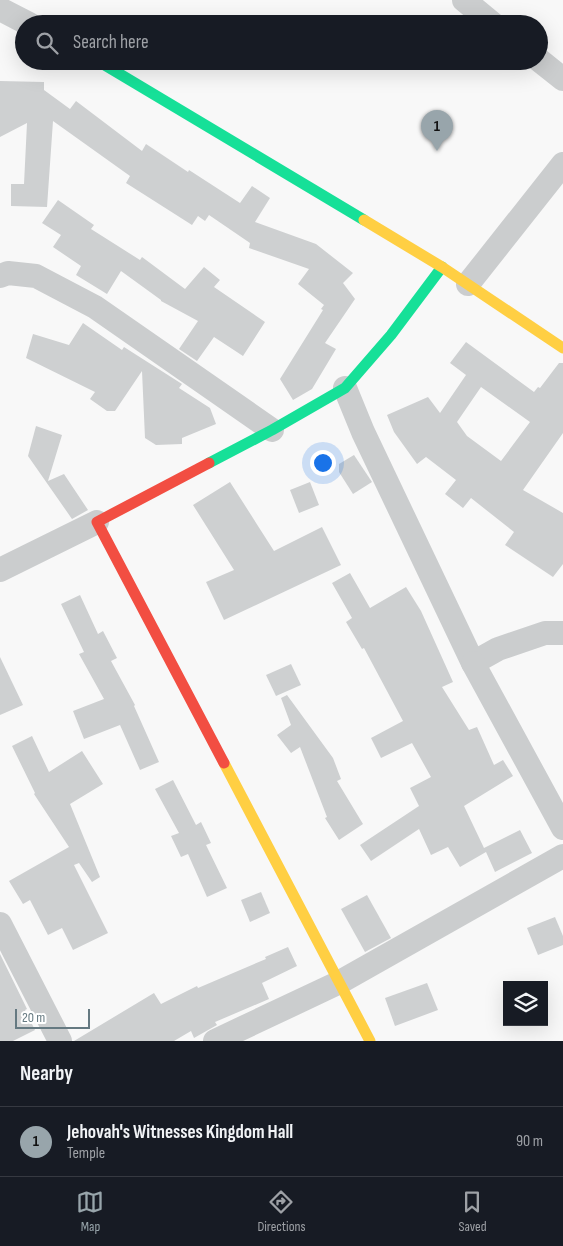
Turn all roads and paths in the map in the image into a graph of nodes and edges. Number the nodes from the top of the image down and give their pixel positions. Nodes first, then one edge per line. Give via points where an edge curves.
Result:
1 (464, 0) edge
2 (0, 9) edge
3 (482, 15) edge
4 (15, 17) edge
5 (548, 68) edge
6 (113, 70) edge
7 (563, 80) edge
8 (563, 164) edge
9 (442, 266) junction
10 (0, 276) edge
11 (468, 284) junction
12 (563, 348) edge
13 (345, 388) junction
14 (272, 430) junction
15 (97, 522) junction
16 (0, 570) edge
17 (563, 633) edge
18 (473, 663) junction
19 (563, 828) edge
20 (563, 856) edge
21 (0, 924) edge
22 (340, 982) junction
23 (60, 1041) edge
24 (215, 1041) edge
25 (370, 1041) edge

1 - 3 street
2 - 4 street
5 - 7 street
6 - 9 street
8 - 11 street
9 - 11 street
9 - 13 street via 391,335
10 - 14 street via 8,273 36,276 95,307
11 - 12 street
13 - 14 street
13 - 18 street
14 - 15 street
15 - 16 street
15 - 22 street
17 - 18 street via 545,633 498,649
18 - 19 street
20 - 22 street
21 - 23 street
22 - 24 street
22 - 25 street

